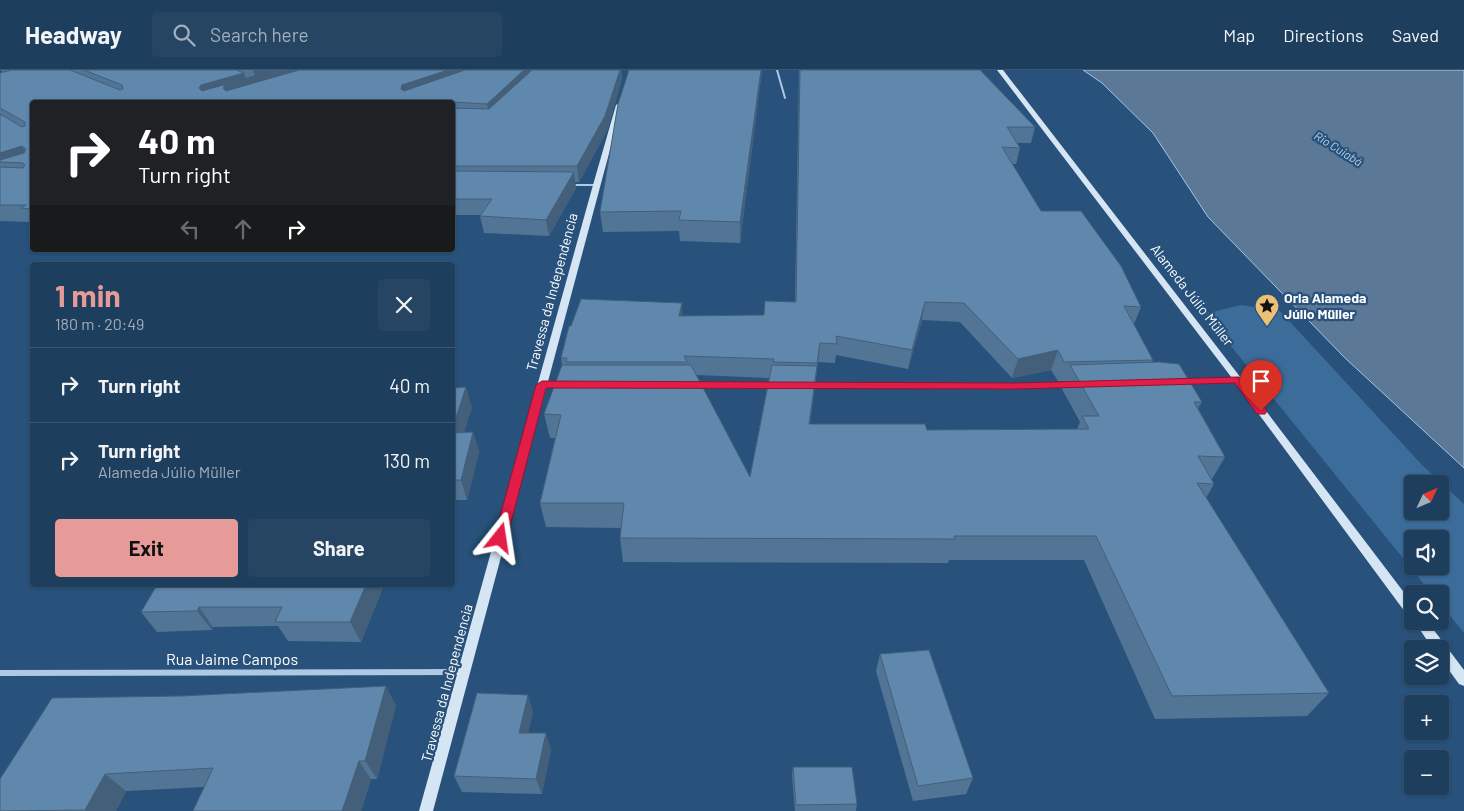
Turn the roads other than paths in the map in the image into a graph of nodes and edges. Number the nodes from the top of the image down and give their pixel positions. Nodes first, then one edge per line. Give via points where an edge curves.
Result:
1 (777, 70) edge
2 (1000, 70) edge
3 (785, 98) dead end
4 (621, 99) edge
5 (567, 185) edge
6 (596, 185) junction
7 (1238, 380) junction
8 (1180, 382) edge
9 (1075, 384) edge
10 (542, 385) junction
11 (561, 385) edge
12 (690, 385) edge
13 (779, 385) edge
14 (809, 385) edge
15 (1404, 601) edge
16 (1427, 630) edge
17 (0, 672) edge
18 (464, 672) junction
19 (1464, 680) edge
20 (426, 811) edge

1 - 3 lane
2 - 7 main road, Alameda Júlio Müller
4 - 6 main road, Travessa da Independencia
5 - 6 lane
6 - 10 main road, Travessa da Independencia
7 - 8 lane
7 - 15 main road, Alameda Júlio Müller
9 - 14 lane
10 - 11 lane
10 - 18 main road, Travessa da Independencia
12 - 13 lane
16 - 19 main road
17 - 18 street, Rua Jaime Campos
18 - 20 main road, Travessa da Independencia

